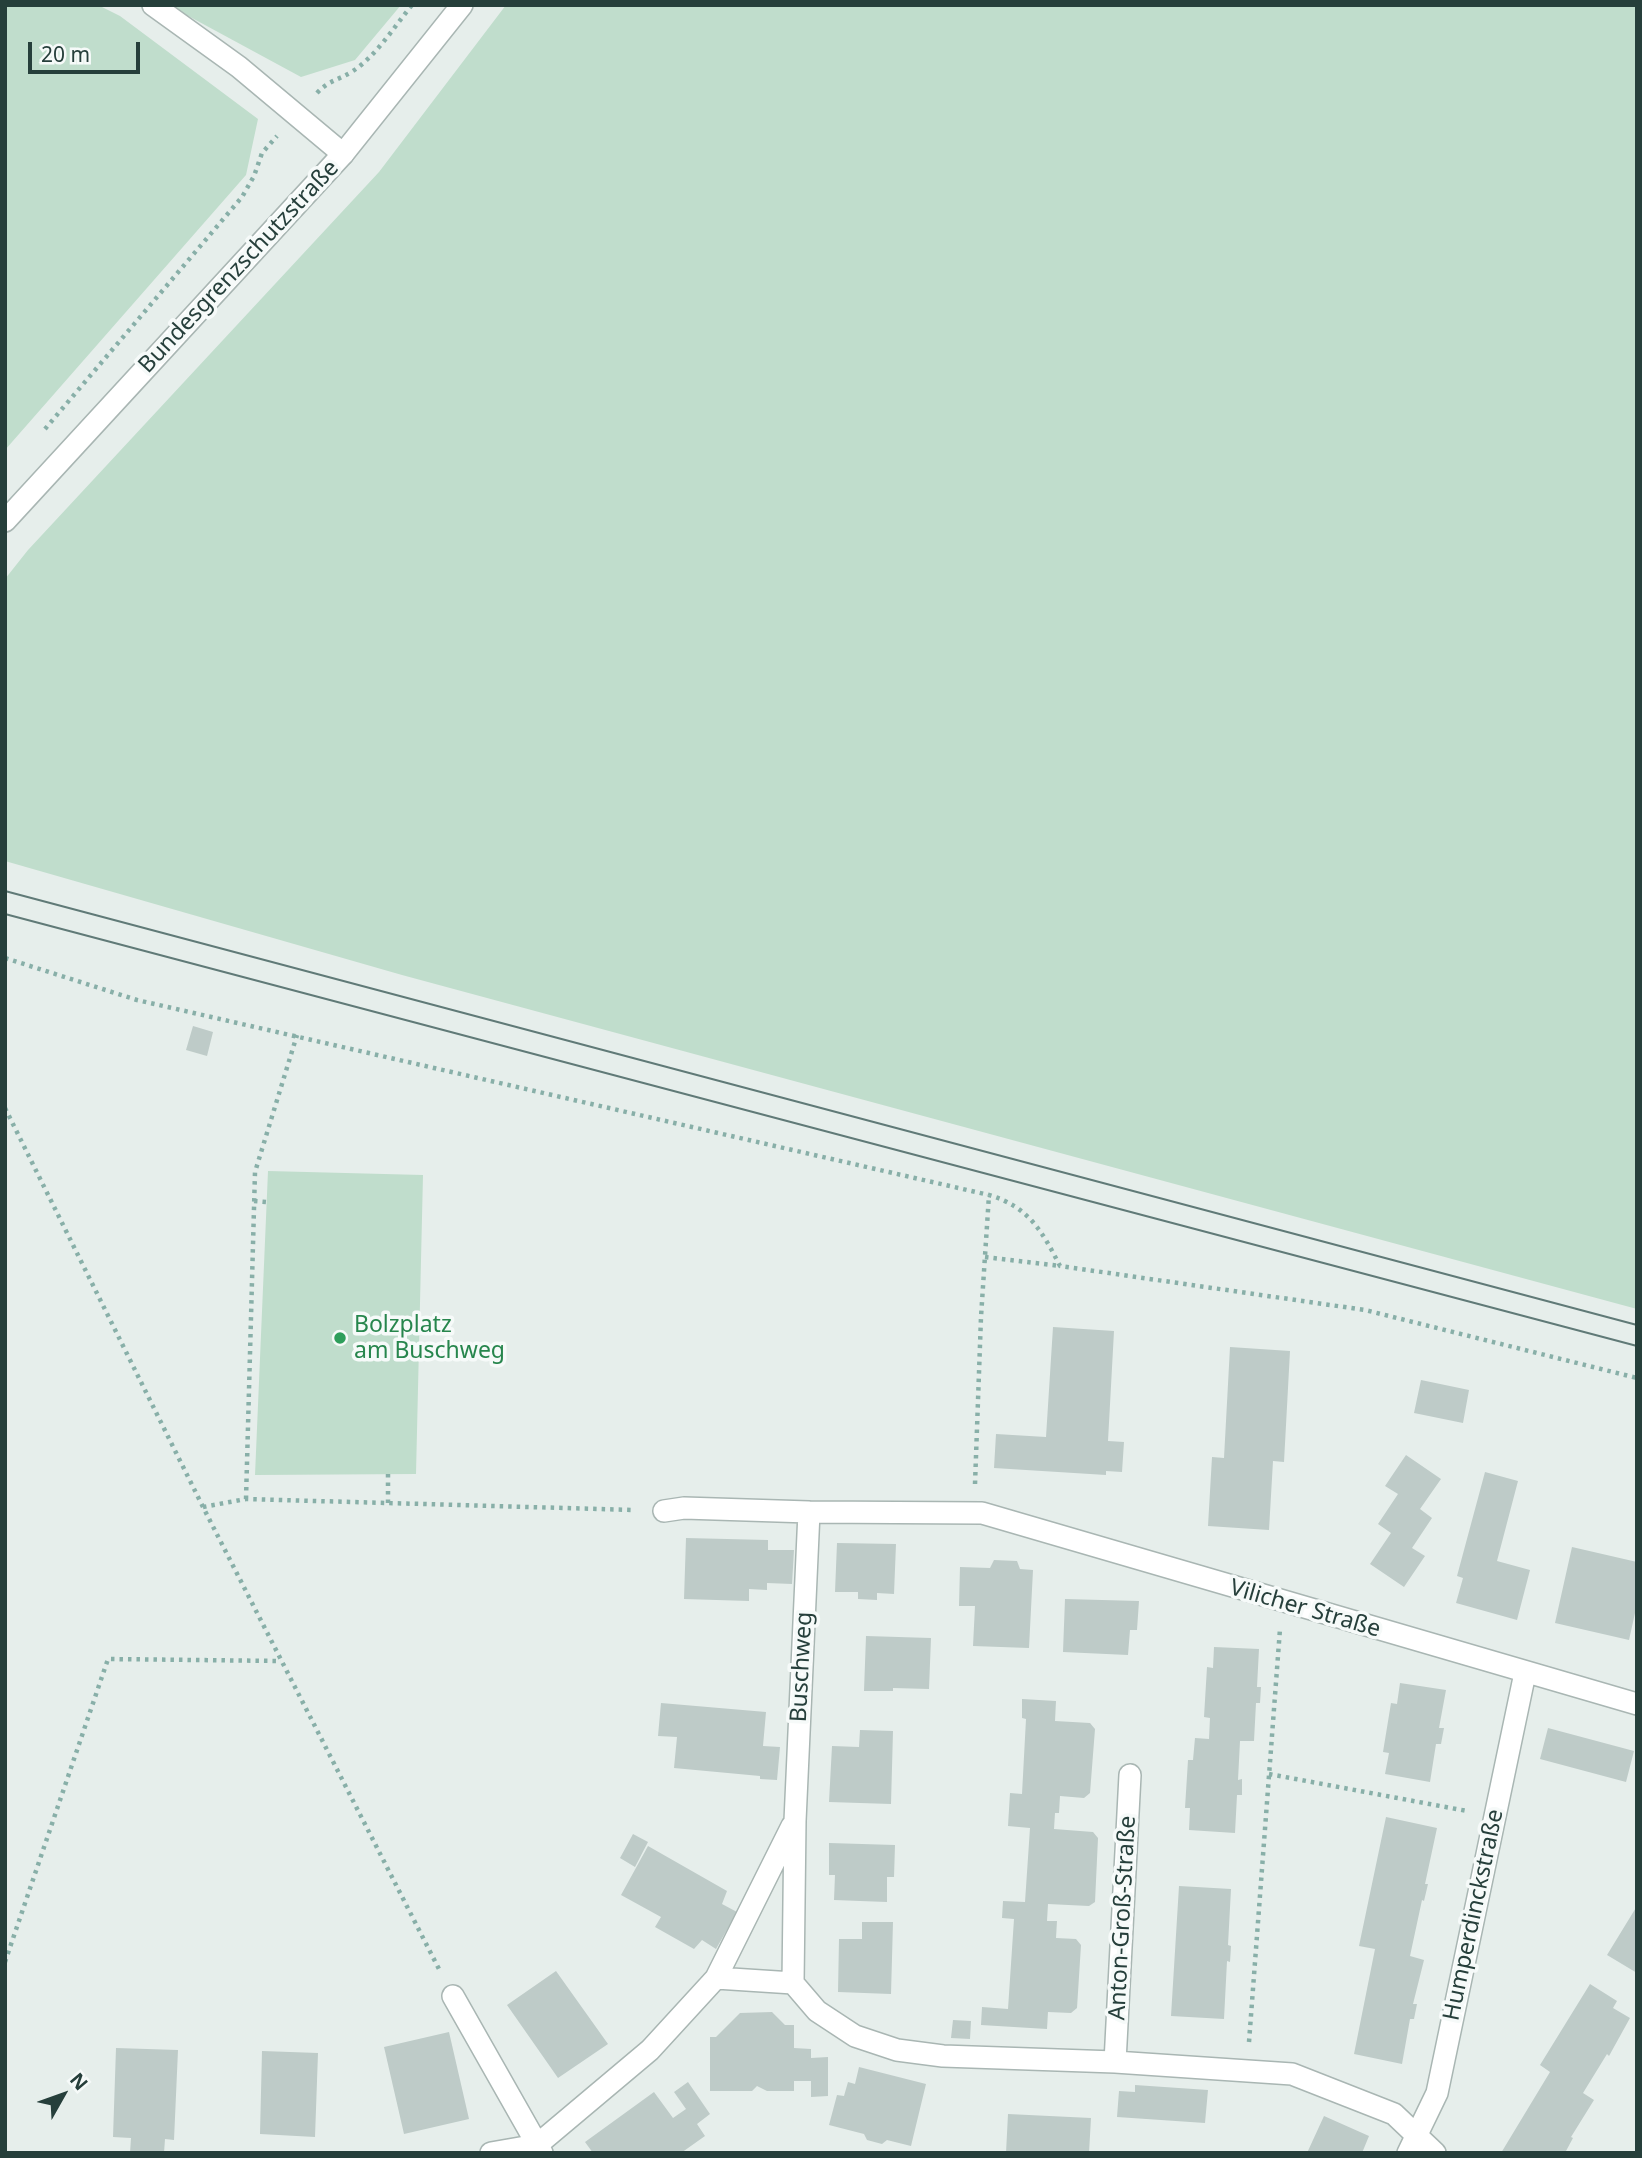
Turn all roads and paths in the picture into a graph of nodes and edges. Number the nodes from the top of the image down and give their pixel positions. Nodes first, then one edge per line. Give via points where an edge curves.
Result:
1 (153, 5) edge
2 (412, 5) edge
3 (462, 5) edge
4 (295, 116) junction
5 (343, 154) junction
6 (40, 435) dead end
7 (5, 521) edge
8 (5, 958) edge
9 (296, 1035) junction
10 (5, 1108) edge
11 (989, 1195) junction
12 (254, 1201) junction
13 (266, 1202) dead end
14 (985, 1256) junction
15 (1060, 1266) junction
16 (1637, 1378) edge
17 (388, 1474) dead end
18 (246, 1499) junction
19 (388, 1503) junction
20 (203, 1507) junction
21 (664, 1511) joint
22 (809, 1512) junction
23 (974, 1513) junction
24 (1282, 1602) junction
25 (282, 1661) junction
26 (1525, 1672) junction
27 (1637, 1704) edge
28 (1130, 1774) dead end
29 (1269, 1774) junction
30 (1495, 1816) junction
31 (795, 1821) junction
32 (5, 1962) edge
33 (716, 1978) junction
34 (793, 1983) junction
35 (453, 1996) joint
36 (1115, 2062) junction
37 (1247, 2071) junction
38 (1411, 2144) edge
39 (540, 2149) edge
40 (491, 2153) edge
41 (1435, 2153) edge

1 - 4 street via 239,67
2 - 4 path via 373,54 353,71 327,83
3 - 5 street, Bundesgrenzschutzstraße
4 - 5 street
4 - 6 path via 262,153 242,197
5 - 7 street, Bundesgrenzschutzstraße
8 - 9 path via 137,1000
9 - 11 path
9 - 12 path via 255,1172
10 - 20 path
11 - 14 path
11 - 15 path via 1007,1200 1031,1218
12 - 13 path
12 - 18 path
14 - 15 path
14 - 23 path
15 - 16 path via 1365,1310
17 - 19 path
18 - 19 path
18 - 20 path
19 - 21 path
20 - 25 path
21 - 22 street
22 - 23 street
22 - 31 street, Buschweg
23 - 24 street, Vilicher Straße
24 - 26 street, Vilicher Straße
24 - 29 path
25 - 32 path via 108,1660
25 - 35 path
26 - 27 street, Vilicher Straße
26 - 30 street, Humperdinckstraße
28 - 36 street, Anton-Groß-Straße
29 - 30 path
29 - 37 path
30 - 38 street, Humperdinckstraße via 1437,2093
31 - 33 street, Buschweg
31 - 34 street, Buschweg
33 - 34 street
33 - 39 street, Buschweg via 650,2050
34 - 36 street via 817,2011 855,2036 897,2050
35 - 39 street
36 - 37 street
37 - 38 street via 1292,2074 1394,2114
38 - 41 street
39 - 40 street, Buschweg

